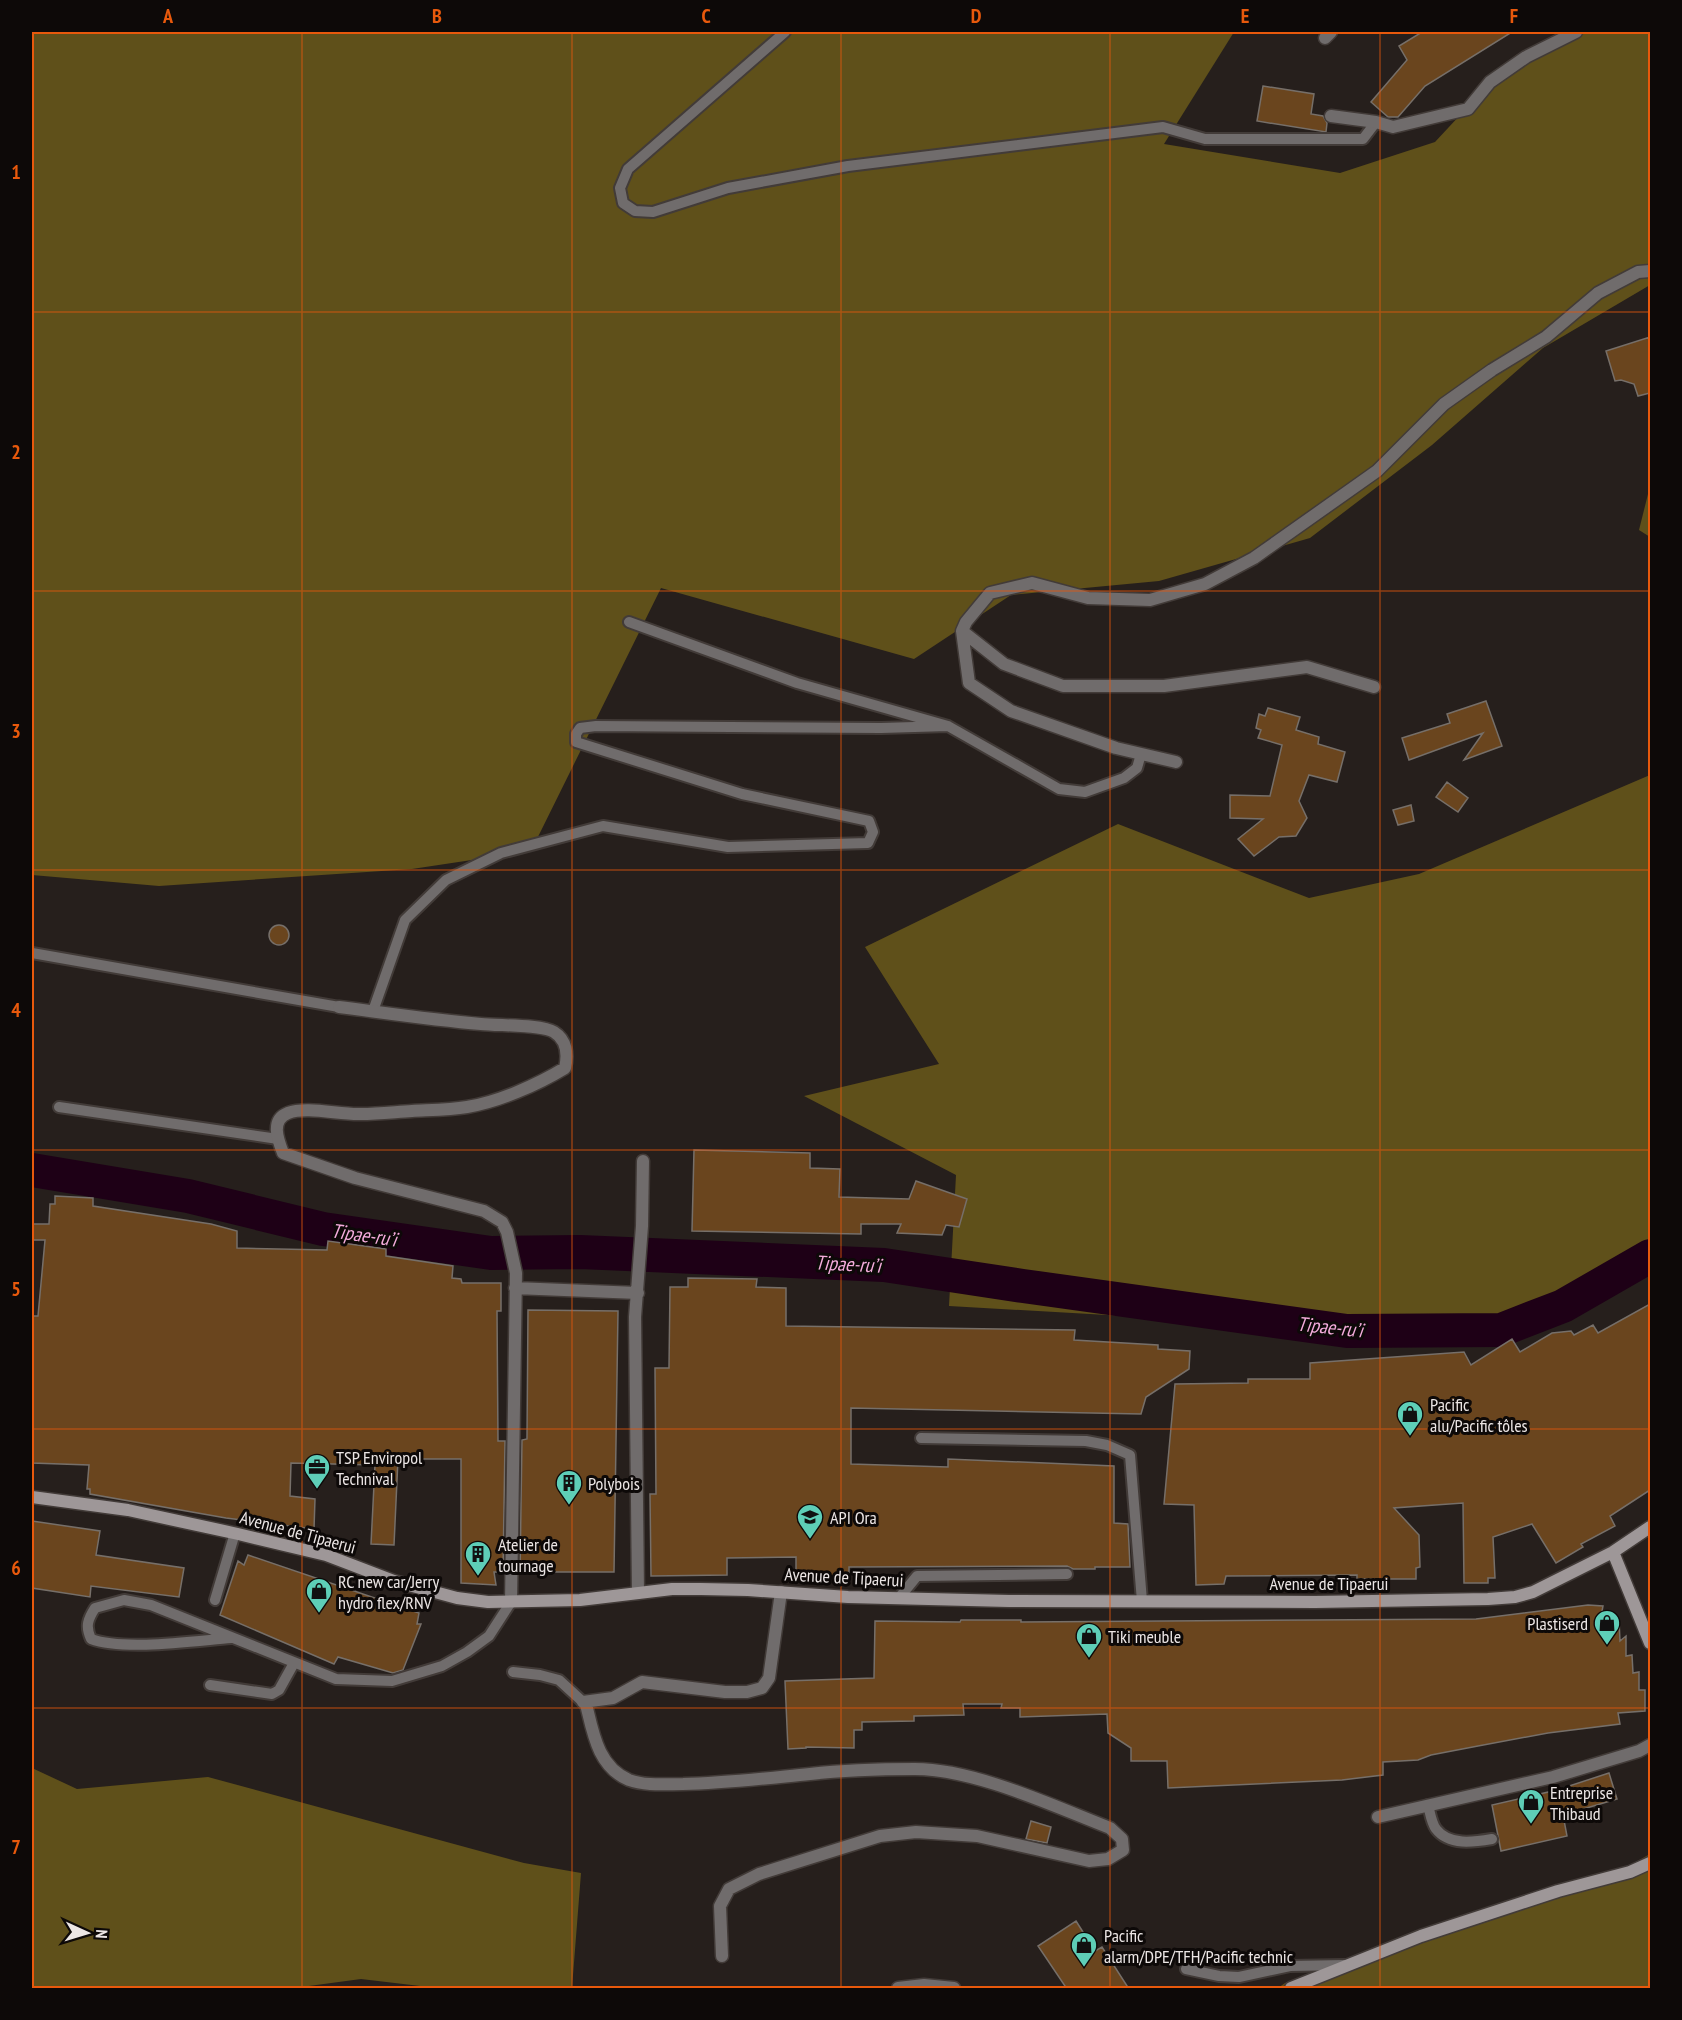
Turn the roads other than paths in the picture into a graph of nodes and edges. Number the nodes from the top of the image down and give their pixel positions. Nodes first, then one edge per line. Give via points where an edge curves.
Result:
1 (785, 32) edge
2 (1576, 32) edge
3 (1331, 117) dead end
4 (1376, 122) junction
5 (1650, 271) edge
6 (628, 622) dead end
7 (962, 631) junction
8 (1374, 687) dead end
9 (948, 726) junction
10 (1141, 754) junction
11 (1176, 762) dead end
12 (32, 953) edge
13 (339, 1007) joint
14 (374, 1011) junction
15 (59, 1107) dead end
16 (278, 1139) junction
17 (643, 1161) dead end
18 (515, 1288) junction
19 (638, 1293) junction
20 (921, 1438) dead end
21 (32, 1497) edge
22 (1650, 1527) edge
23 (235, 1533) junction
24 (1613, 1552) junction
25 (1067, 1574) dead end
26 (781, 1592) junction
27 (638, 1593) junction
28 (899, 1598) junction
29 (215, 1600) dead end
30 (1142, 1601) junction
31 (511, 1602) junction
32 (231, 1638) junction
33 (1650, 1642) edge
34 (294, 1663) junction
35 (513, 1672) dead end
36 (210, 1685) dead end
37 (583, 1702) junction
38 (1650, 1745) edge
39 (1428, 1805) junction
40 (1378, 1817) dead end
41 (1492, 1839) dead end
42 (1650, 1863) edge
43 (722, 1956) dead end
44 (1345, 1965) junction
45 (1186, 1969) dead end
46 (898, 1989) edge
47 (954, 1989) edge
48 (1291, 1989) edge

1 - 4 lane via 627,169 620,188 623,202 635,211 653,212 728,188 848,166 1163,128 1205,139 1363,139
2 - 4 street via 1526,57 1490,82 1468,109 1393,127
3 - 4 street
5 - 7 street via 1638,272 1598,292 1546,337 1444,404 1377,471 1254,558 1205,584 1150,600 1088,598 1032,583 990,593
6 - 9 lane via 797,683
7 - 8 street via 1004,664 1063,686 1164,686 1307,667
7 - 10 street via 969,683 977,689 1011,711
9 - 10 lane via 1059,789 1085,792 1124,778 1137,768
9 - 14 lane via 580,728 576,742 742,794 869,821 873,832 868,843 728,847 603,825 501,853 446,880 405,920
10 - 11 street
12 - 13 lane
13 - 14 street
14 - 16 street via 544,1028 563,1041 568,1058 565,1068 553,1076 495,1101 465,1108 361,1114 288,1113 276,1127
15 - 16 lane
16 - 18 street via 283,1153 355,1178 483,1211 502,1222 516,1273
17 - 19 street
18 - 19 street
18 - 31 street
19 - 27 street
20 - 30 lane via 1086,1441 1130,1455
21 - 23 main road, Avenue de Tipaerui via 128,1510
22 - 24 main road, Avenue de Tipaerui
23 - 29 lane
23 - 31 main road, Avenue de Tipaerui via 326,1555 394,1581 457,1598
24 - 30 main road, Avenue de Tipaerui via 1515,1597
24 - 33 main road
25 - 28 lane via 917,1576
26 - 27 main road, Avenue de Tipaerui via 692,1589
26 - 28 main road, Avenue de Tipaerui
26 - 37 street via 769,1678 762,1688 726,1692 642,1682 613,1698
27 - 31 main road, Avenue de Tipaerui
28 - 30 main road, Avenue de Tipaerui
31 - 34 lane via 489,1636 467,1652 442,1666 392,1681 336,1679
32 - 32 lane via 151,1605 124,1600 94,1608 88,1619 87,1630 92,1639 101,1642 125,1645
32 - 34 lane
34 - 36 lane via 279,1690 272,1694
35 - 37 lane via 559,1680
37 - 43 street via 597,1749 618,1773 630,1780 660,1784 727,1783 814,1773 917,1769 989,1782 1110,1828 1122,1839 1123,1850 1116,1855 1089,1861 977,1836 916,1832 880,1836 759,1874 729,1889 720,1906
38 - 39 street via 1553,1777
39 - 40 street
39 - 41 lane via 1436,1829 1445,1837 1459,1842
42 - 44 main road via 1499,1910
44 - 45 lane via 1290,1966 1239,1977
44 - 48 main road
46 - 47 street via 924,1985

